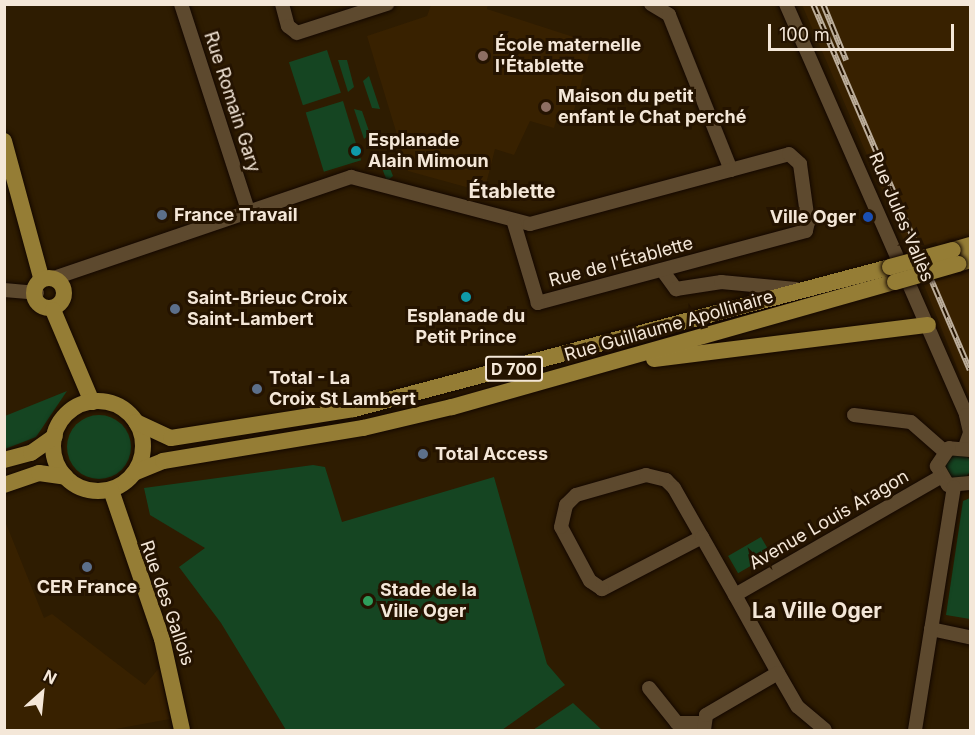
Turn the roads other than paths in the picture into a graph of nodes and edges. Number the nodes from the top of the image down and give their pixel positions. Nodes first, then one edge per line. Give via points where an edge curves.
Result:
1 (181, 4) edge
2 (282, 4) edge
3 (387, 4) edge
4 (786, 4) edge
5 (657, 6) edge
6 (4, 141) edge
7 (7, 166) edge
8 (731, 170) junction
9 (248, 210) junction
10 (514, 223) junction
11 (970, 245) edge
12 (960, 258) edge
13 (662, 270) junction
14 (892, 274) junction
15 (44, 283) junction
16 (4, 290) edge
17 (804, 290) junction
18 (52, 310) junction
19 (928, 325) junction
20 (600, 366) junction
21 (92, 402) junction
22 (854, 415) dead end
23 (136, 422) junction
24 (55, 436) junction
25 (968, 449) edge
26 (944, 451) junction
27 (4, 460) edge
28 (136, 471) junction
29 (66, 477) junction
30 (940, 477) junction
31 (970, 483) edge
32 (4, 484) edge
33 (954, 487) junction
34 (111, 490) junction
35 (702, 537) junction
36 (735, 595) junction
37 (932, 629) junction
38 (970, 637) edge
39 (777, 673) junction
40 (649, 688) dead end
41 (809, 726) edge
42 (703, 727) edge
43 (182, 730) edge
44 (825, 730) edge
45 (915, 730) edge

1 - 9 street, Rue Romain Gary
2 - 3 street via 288,26 297,33
4 - 19 street, Rue Jules Vallès
5 - 8 street via 669,15
6 - 7 main road
7 - 15 main road
8 - 10 street, Rue de l'Établette via 634,200
8 - 13 street, Rue de l'Établette via 789,154 800,164 806,231
9 - 10 street via 351,177
9 - 15 street
10 - 13 street, Rue de l'Établette via 538,303
11 - 12 main road, D 700
12 - 14 main road, D 700, bridge
13 - 17 street via 676,289 722,282
14 - 17 main road, Rue Guillaume Apollinaire / D 700
14 - 20 main road, Rue Guillaume Apollinaire / D 700
15 - 16 street
15 - 18 main road via 41,307
15 - 18 main road via 62,302
17 - 23 main road, Rue Guillaume Apollinaire / D 700 via 354,410 171,438
18 - 21 main road
19 - 20 main road
19 - 25 street, Rue Jules Vallès via 966,415
20 - 28 main road, Rue Guillaume Apollinaire / D 700 via 363,428 173,459
21 - 23 main road via 117,405
21 - 24 main road via 68,413
22 - 26 street via 910,422
23 - 28 main road via 143,447
24 - 27 main road via 31,453
24 - 29 main road via 54,451
25 - 26 street
26 - 30 street via 938,460
28 - 34 main road
29 - 32 main road via 39,473
29 - 34 main road via 87,489
30 - 33 street
30 - 36 street, Avenue Louis Aragon
31 - 33 street
33 - 37 street
34 - 43 main road, Rue des Gallois via 165,650
35 - 35 street via 674,488 657,476 576,495 567,505 561,527 590,581 602,589
35 - 36 street
36 - 39 street
37 - 38 street
37 - 45 street
39 - 41 street
39 - 42 street via 706,715
40 - 42 street via 676,723
41 - 44 street

